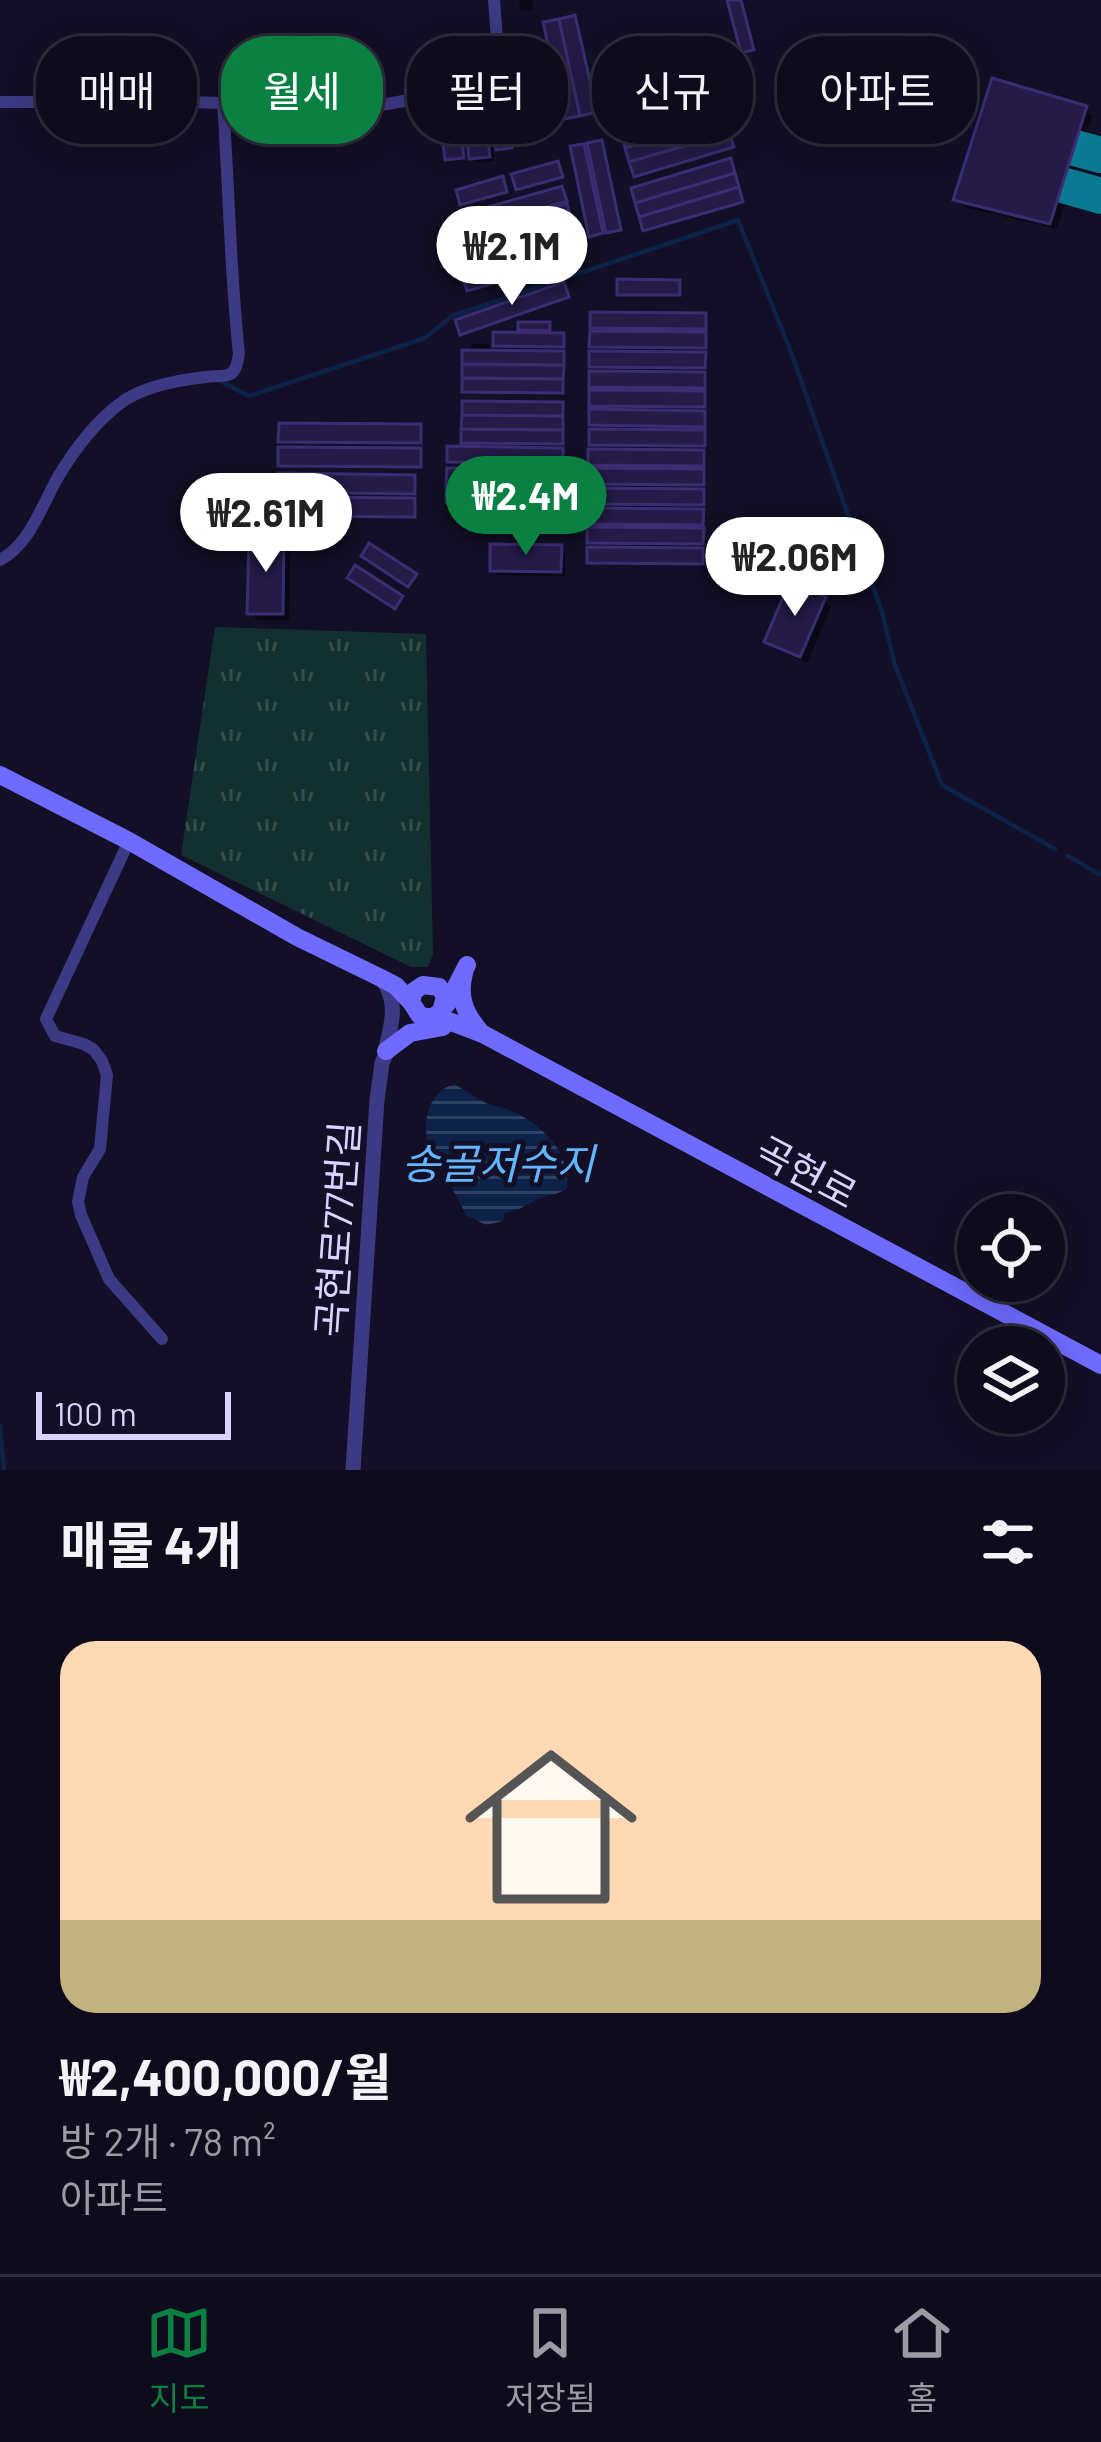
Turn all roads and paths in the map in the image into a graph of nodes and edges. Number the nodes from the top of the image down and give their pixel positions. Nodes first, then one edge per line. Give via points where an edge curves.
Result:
1 (494, 0) edge
2 (0, 102) edge
3 (221, 103) edge
4 (383, 104) edge
5 (226, 144) edge
6 (0, 560) edge
7 (0, 775) edge
8 (129, 841) junction
9 (467, 964) junction
10 (382, 978) junction
11 (428, 984) junction
12 (411, 1002) junction
13 (446, 1002) junction
14 (431, 1018) junction
15 (483, 1034) junction
16 (386, 1051) junction
17 (163, 1340) dead end
18 (1101, 1365) edge
19 (353, 1470) edge

1 - 4 street via 490,75 463,90
2 - 3 street
5 - 6 street via 237,367 147,390 110,411 23,540
7 - 8 main road
8 - 10 main road
8 - 17 street via 46,1019 55,1036 101,1060 100,1149 78,1202 109,1279
9 - 10 main road via 422,979
9 - 11 main road
9 - 13 main road
9 - 15 main road via 463,1004
10 - 11 main road
10 - 12 main road
10 - 16 street via 394,1016
11 - 12 main road
11 - 13 main road
12 - 14 main road
12 - 16 street
13 - 14 main road
13 - 15 main road
14 - 15 main road
14 - 16 street via 398,1034
15 - 16 main road via 429,1028
15 - 18 main road, 곡현로
16 - 19 street, 곡현로77번길

